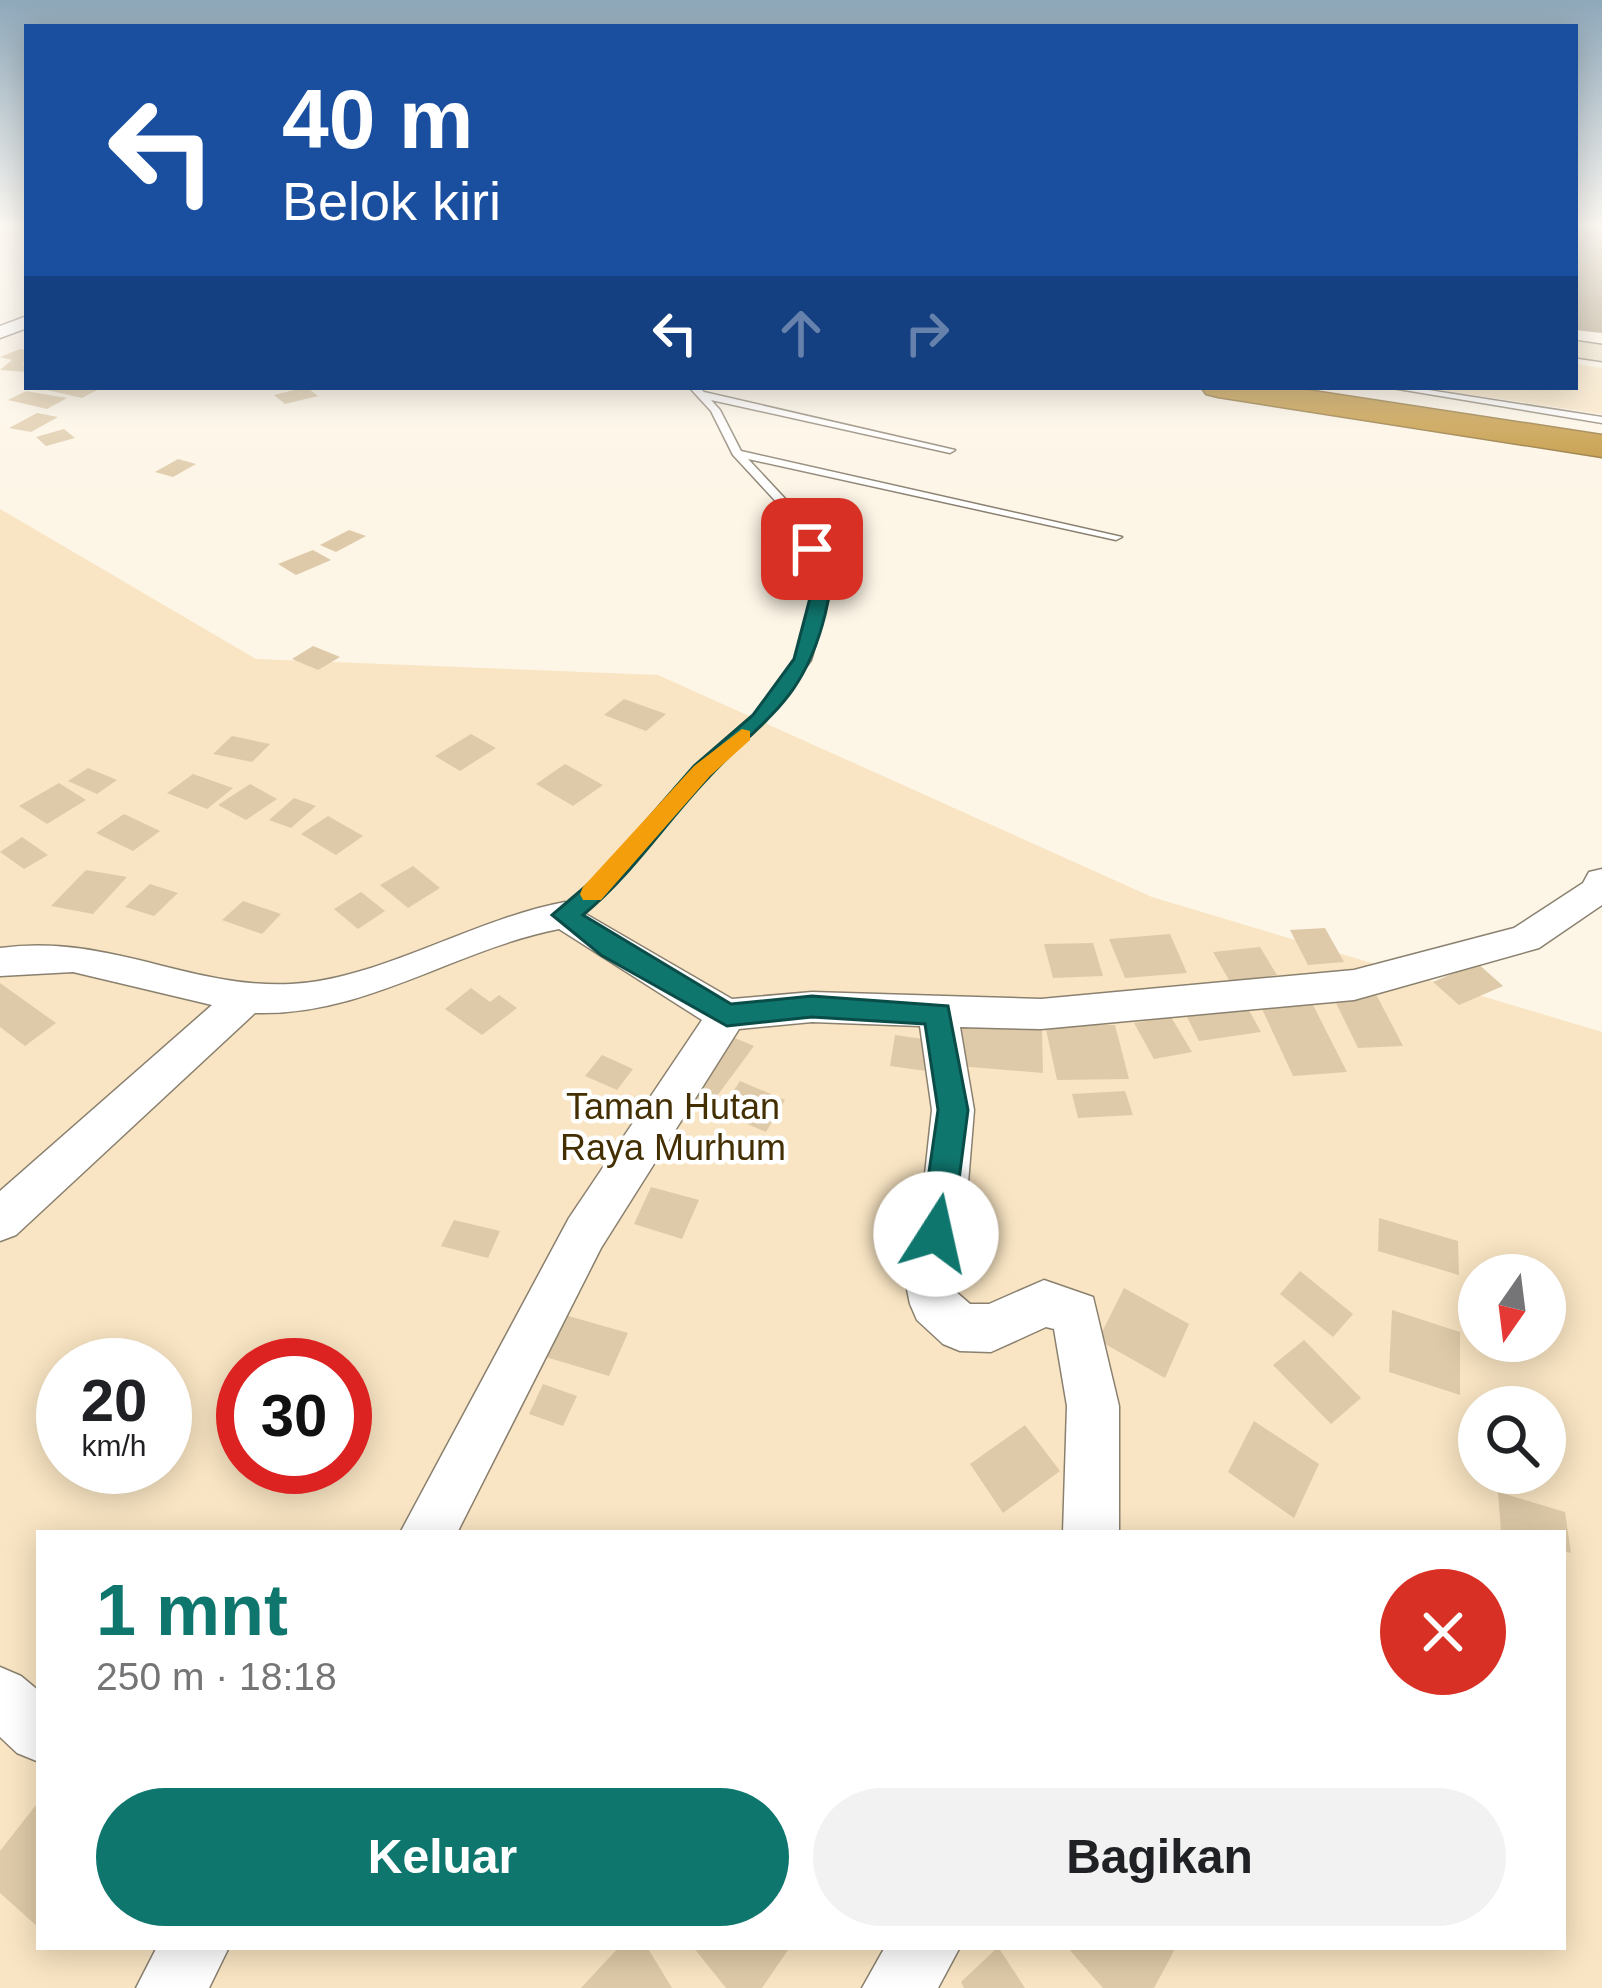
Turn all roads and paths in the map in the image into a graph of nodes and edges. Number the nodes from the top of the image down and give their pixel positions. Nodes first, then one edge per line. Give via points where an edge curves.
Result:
1 (1237, 390) edge
2 (1410, 390) edge
3 (696, 391) edge
4 (1602, 420) edge
5 (1602, 446) edge
6 (950, 450) dead end
7 (737, 453) junction
8 (1116, 537) dead end
9 (1602, 881) edge
10 (565, 915) junction
11 (0, 962) edge
12 (247, 997) junction
13 (938, 1014) junction
14 (727, 1016) junction
15 (0, 1220) edge
16 (430, 1530) edge
17 (1090, 1530) edge
18 (0, 1697) edge
19 (36, 1727) edge
20 (193, 1950) edge
21 (924, 1950) edge
22 (170, 1988) edge
23 (897, 1988) edge

1 - 5 highway
2 - 4 lane
3 - 6 lane
3 - 7 lane
7 - 8 lane
7 - 10 lane via 799,520 824,579 804,660 760,719 702,771 608,881
9 - 13 street via 1526,938 1354,985 1082,1012
10 - 12 street via 320,996
10 - 14 street
11 - 12 street via 46,954
12 - 15 street
13 - 14 street via 812,1007
13 - 17 street via 953,1110 927,1270 934,1304 961,1327 991,1328 1044,1303 1076,1313 1093,1406
14 - 16 street via 585,1233
18 - 19 street
20 - 22 street
21 - 23 street

